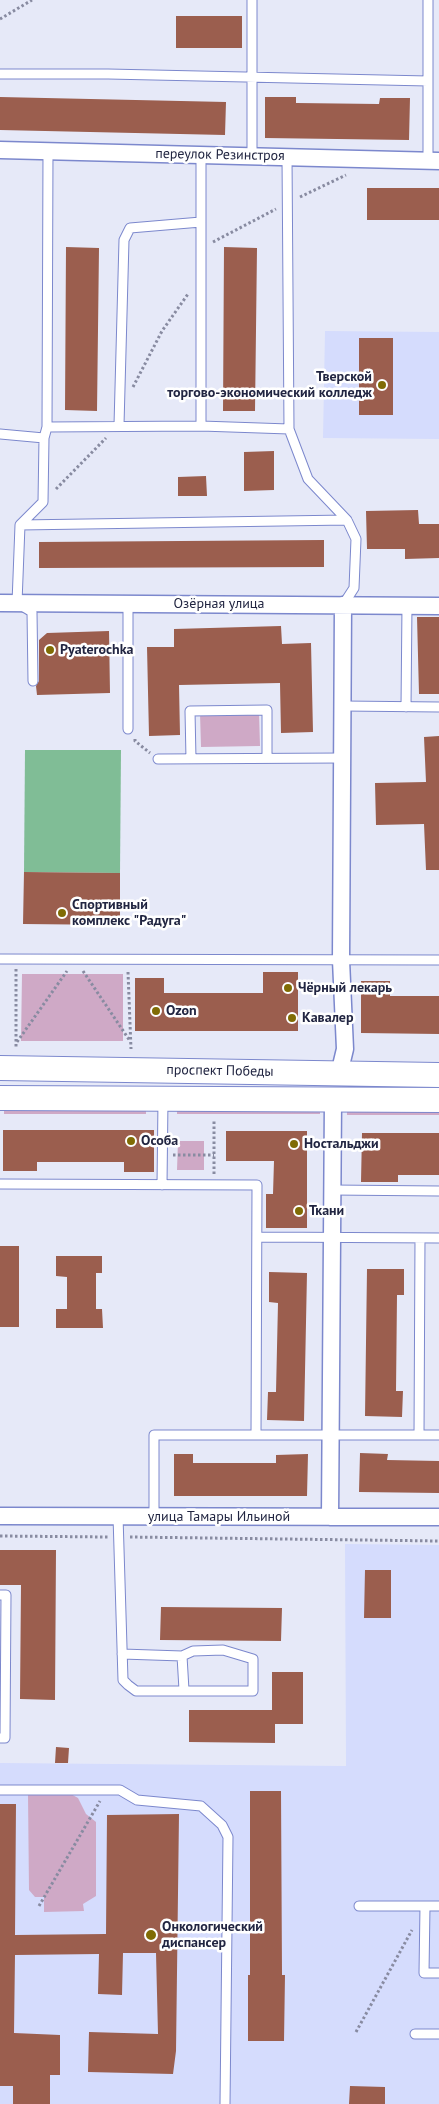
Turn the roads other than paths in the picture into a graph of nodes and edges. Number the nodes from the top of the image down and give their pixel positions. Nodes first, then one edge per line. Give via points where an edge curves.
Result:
1 (252, 0) edge
2 (428, 0) edge
3 (0, 74) edge
4 (252, 78) junction
5 (428, 81) junction
6 (0, 150) edge
7 (48, 151) junction
8 (202, 155) junction
9 (252, 156) junction
10 (287, 157) junction
11 (434, 161) edge
12 (202, 222) junction
13 (47, 426) junction
14 (119, 426) junction
15 (201, 426) junction
16 (289, 429) junction
17 (0, 434) edge
18 (44, 438) junction
19 (347, 520) junction
20 (20, 525) junction
21 (0, 603) edge
22 (17, 603) junction
23 (128, 604) junction
24 (343, 605) junction
25 (407, 605) junction
26 (439, 606) edge
27 (33, 681) dead end
28 (343, 706) junction
29 (406, 707) junction
30 (439, 707) edge
31 (128, 729) dead end
32 (267, 758) junction
33 (342, 758) junction
34 (158, 759) dead end
35 (191, 759) junction
36 (0, 959) edge
37 (341, 960) junction
38 (439, 960) edge
39 (0, 1068) edge
40 (339, 1074) junction
41 (439, 1075) edge
42 (0, 1098) edge
43 (162, 1098) junction
44 (333, 1099) junction
45 (439, 1100) edge
46 (0, 1184) edge
47 (162, 1185) junction
48 (332, 1190) junction
49 (439, 1191) edge
50 (257, 1237) junction
51 (332, 1238) junction
52 (420, 1238) junction
53 (439, 1238) edge
54 (256, 1435) junction
55 (331, 1435) junction
56 (419, 1435) junction
57 (439, 1436) edge
58 (0, 1516) edge
59 (118, 1516) junction
60 (154, 1516) junction
61 (330, 1517) junction
62 (439, 1517) edge
63 (0, 1595) edge
64 (122, 1654) junction
65 (182, 1656) junction
66 (184, 1690) junction
67 (0, 1738) edge
68 (0, 1790) edge
69 (360, 1906) dead end
70 (425, 1906) junction
71 (439, 1906) edge
72 (439, 1973) edge
73 (415, 2034) dead end
74 (439, 2034) edge
75 (225, 2104) edge

1 - 4 lane
2 - 5 lane
3 - 4 lane
4 - 5 lane
4 - 9 lane
5 - 11 lane
6 - 7 street, переулок Резинстроя
7 - 8 street, переулок Резинстроя
7 - 13 lane
8 - 9 street, переулок Резинстроя
8 - 12 lane
9 - 10 street, переулок Резинстроя
10 - 11 street, переулок Резинстроя
10 - 16 lane
12 - 14 lane via 130,228 124,240
12 - 15 lane
13 - 14 lane
13 - 18 lane
14 - 15 lane
15 - 16 lane
16 - 19 lane via 308,479
17 - 18 lane
18 - 20 lane via 43,502
19 - 20 lane
19 - 24 lane via 356,539 354,588
20 - 22 lane
21 - 22 street, Озёрная улица
22 - 23 street, Озёрная улица
22 - 27 lane via 32,612
23 - 24 street, Озёрная улица
23 - 31 lane
24 - 25 street, Озёрная улица
24 - 28 street
25 - 26 street, Озёрная улица
25 - 29 lane
28 - 29 lane
28 - 33 street
29 - 30 lane
32 - 33 lane
32 - 35 lane
32 - 35 lane via 266,710 257,710 190,711
33 - 37 street
34 - 35 lane
36 - 37 lane
37 - 38 lane
37 - 40 street via 345,1049
39 - 40 main road, проспект Победы
40 - 41 main road, проспект Победы
42 - 43 main road, проспект Победы
43 - 44 main road, проспект Победы
43 - 47 lane
44 - 45 main road, проспект Победы
44 - 48 street
46 - 47 lane
47 - 50 lane via 257,1185
48 - 49 lane
48 - 51 street
50 - 51 lane
50 - 54 lane
51 - 52 lane
51 - 55 street
52 - 53 lane
52 - 56 lane
54 - 55 lane
54 - 60 lane via 154,1434
55 - 56 lane
55 - 61 street
56 - 57 lane
58 - 59 street, улица Тамары Ильиной
59 - 60 street, улица Тамары Ильиной
59 - 64 lane
60 - 61 street, улица Тамары Ильиной
61 - 62 street, улица Тамары Ильиной
63 - 67 lane via 6,1595 5,1738
64 - 65 lane
64 - 66 lane via 122,1680 136,1691
65 - 66 lane
65 - 66 lane via 193,1651 223,1650 253,1659 253,1691
68 - 75 lane via 120,1790 137,1800 201,1806 222,1825 228,1837
69 - 70 lane
70 - 71 lane
70 - 72 lane via 424,1973
73 - 74 lane

